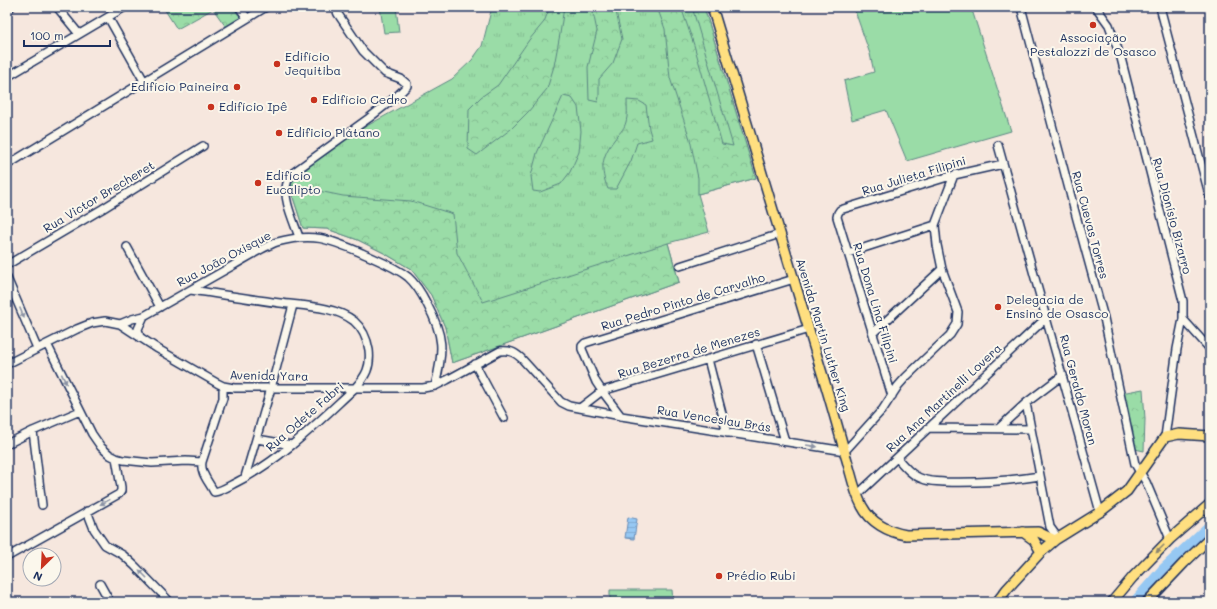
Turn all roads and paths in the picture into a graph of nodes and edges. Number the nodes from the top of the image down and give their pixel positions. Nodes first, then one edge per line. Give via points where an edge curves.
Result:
1 (11, 7) edge
2 (57, 7) edge
3 (125, 7) edge
4 (239, 7) edge
5 (266, 7) edge
6 (335, 7) edge
7 (712, 7) edge
8 (1021, 7) edge
9 (1096, 7) edge
10 (1160, 7) edge
11 (7, 10) edge
12 (108, 17) junction
13 (247, 18) junction
14 (80, 34) junction
15 (7, 77) edge
16 (144, 81) junction
17 (998, 145) dead end
18 (203, 146) dead end
19 (1003, 164) junction
20 (7, 165) edge
21 (954, 175) junction
22 (1210, 198) edge
23 (838, 217) joint
24 (935, 226) junction
25 (780, 234) junction
26 (299, 237) junction
27 (127, 247) dead end
28 (848, 252) junction
29 (7, 264) edge
30 (680, 266) dead end
31 (942, 269) junction
32 (7, 278) edge
33 (794, 279) junction
34 (190, 290) junction
35 (293, 305) junction
36 (160, 307) junction
37 (144, 316) junction
38 (1047, 318) junction
39 (1183, 319) junction
40 (120, 324) junction
41 (809, 329) junction
42 (873, 333) junction
43 (140, 338) junction
44 (47, 344) junction
45 (756, 344) junction
46 (37, 348) junction
47 (1210, 349) edge
48 (500, 351) joint
49 (708, 359) junction
50 (7, 364) edge
51 (475, 364) junction
52 (1063, 375) junction
53 (223, 386) junction
54 (435, 386) junction
55 (234, 388) junction
56 (271, 388) junction
57 (355, 388) junction
58 (602, 391) junction
59 (892, 396) junction
60 (223, 398) junction
61 (1026, 403) junction
62 (580, 408) junction
63 (80, 411) junction
64 (621, 416) junction
65 (504, 418) dead end
66 (928, 428) junction
67 (999, 428) junction
68 (1030, 429) junction
69 (33, 431) junction
70 (727, 433) junction
71 (1210, 436) edge
72 (1165, 437) junction
73 (257, 438) junction
74 (785, 441) junction
75 (7, 444) edge
76 (292, 445) junction
77 (845, 451) junction
78 (116, 458) junction
79 (897, 458) junction
80 (202, 462) junction
81 (1141, 472) junction
82 (1040, 476) junction
83 (245, 477) junction
84 (857, 495) junction
85 (1210, 504) edge
86 (42, 505) dead end
87 (87, 511) junction
88 (1100, 512) junction
89 (1023, 532) junction
90 (1170, 538) junction
91 (1210, 538) edge
92 (1057, 539) junction
93 (1041, 552) junction
94 (7, 557) edge
95 (100, 584) dead end
96 (110, 602) edge
97 (170, 602) edge
98 (997, 602) edge
99 (1112, 602) edge
100 (1147, 602) edge

1 - 11 street
2 - 14 street
3 - 12 street
4 - 13 street
5 - 13 street
6 - 26 street via 363,52 385,73 401,79 407,86 290,177 286,199
7 - 25 main road, Avenida Martin Luther King
8 - 81 street, Rua Cuevas Torres via 1104,318 1135,464
9 - 39 street, Rua Dionísio Bizarro via 1109,25 1121,58 1179,284 1183,301
10 - 22 street
12 - 14 street
12 - 16 street
13 - 16 street
14 - 15 street
16 - 20 street
17 - 19 street, Rua Geraldo Moran
18 - 29 street, Rua Victor Brecheret
19 - 21 street, Rua Julieta Filipini
19 - 38 street, Rua Geraldo Moran
21 - 23 street, Rua Julieta Filipini via 840,210
21 - 24 street
23 - 28 street, Rua Dona Lina Filipini
24 - 28 street
24 - 31 street
25 - 30 street
25 - 33 main road, Avenida Martin Luther King
26 - 34 street, Rua João Oxisque via 275,243
26 - 54 street, Rua João Oxisque via 318,237 334,241 395,268 409,278 420,291 436,320 441,356
27 - 36 street
28 - 42 street, Rua Dona Lina Filipini
31 - 42 street
31 - 59 street via 958,312 957,324 950,335 906,377
32 -> 46 street
33 - 41 main road, Avenida Martin Luther King
33 - 58 street, Rua Pedro Pinto de Carvalho via 585,343 582,349
34 - 35 street, Rua Odete Fabri
34 - 36 street, Rua João Oxisque
35 - 56 street
35 - 57 street, Rua Odete Fabri via 317,307 340,313 353,320 361,329 369,351 368,368 365,378
36 - 37 street, Rua João Oxisque
37 - 40 street, Rua João Oxisque
37 - 43 street via 138,328
38 - 52 street, Rua Geraldo Moran
38 - 66 street, Rua Ana Martinelli Lovera
39 - 47 street
39 - 72 street, Rua Dionísio Bizarro
40 - 43 street, Avenida Yara
40 - 44 street, Avenida Yara via 105,321 92,323
41 - 45 street, Rua Bezerra de Menezes
41 - 77 main road, Avenida Martin Luther King
42 - 59 street, Rua Dona Lina Filipini
43 - 53 street, Avenida Yara
44 - 46 street, Avenida Yara
44 -> 63 street
45 - 49 street, Rua Bezerra de Menezes
45 - 74 street
46 - 50 street, Avenida Yara
48 - 51 street, Avenida Yara
48 - 62 street, Rua Venceslau Brás via 514,352 561,402
49 - 58 street, Rua Bezerra de Menezes
49 - 70 street
51 - 54 street, Avenida Yara
51 - 65 street
52 - 61 street
52 - 88 street, Rua Geraldo Moran
53 - 55 street, Avenida Yara
53 - 60 street
54 - 57 street, Avenida Yara via 411,389
55 - 56 street, Avenida Yara
55 - 60 street
56 - 57 street, Avenida Yara
56 - 73 street
57 - 76 street, Rua Odete Fabri
58 - 62 street, Rua Bezerra de Menezes
58 - 64 street
59 - 77 street
60 - 80 street
61 - 67 street
61 - 68 street
62 - 64 street, Rua Venceslau Brás
63 - 69 street
63 - 78 street via 101,447
64 - 70 street, Rua Venceslau Brás
66 - 67 street
66 - 79 street, Rua Ana Martinelli Lovera
67 - 68 street
68 - 82 street
69 - 75 street
69 - 86 street
70 - 74 street, Rua Venceslau Brás
71 - 72 main road via 1179,434
72 - 81 main road
73 - 76 street
73 - 83 street
74 -> 77 street, Rua Venceslau Brás
76 - 83 street, Rua Odete Fabri via 268,464
77 - 84 main road, Avenida Martin Luther King
78 - 80 street via 152,463
78 -> 87 street via 120,492
79 - 82 street via 916,476 931,481 1004,481
79 - 84 street, Rua Ana Martinelli Lovera
80 - 83 street, Rua Odete Fabri via 202,472 214,492
81 - 88 main road via 1127,491
81 - 90 street, Rua Cuevas Torres
82 - 92 street via 1050,527
84 - 89 main road, Avenida Martin Luther King via 870,518 897,534 914,536
85 - 90 main road
87 - 94 street
97 -> 87 street via 123,555 105,545 94,529
88 - 92 main road
89 - 92 main road, Avenida Martin Luther King via 1038,532
89 - 93 main road via 1034,540
90 -> 99 main road
91 - 100 main road
92 - 93 main road
93 - 98 main road
95 - 96 street

